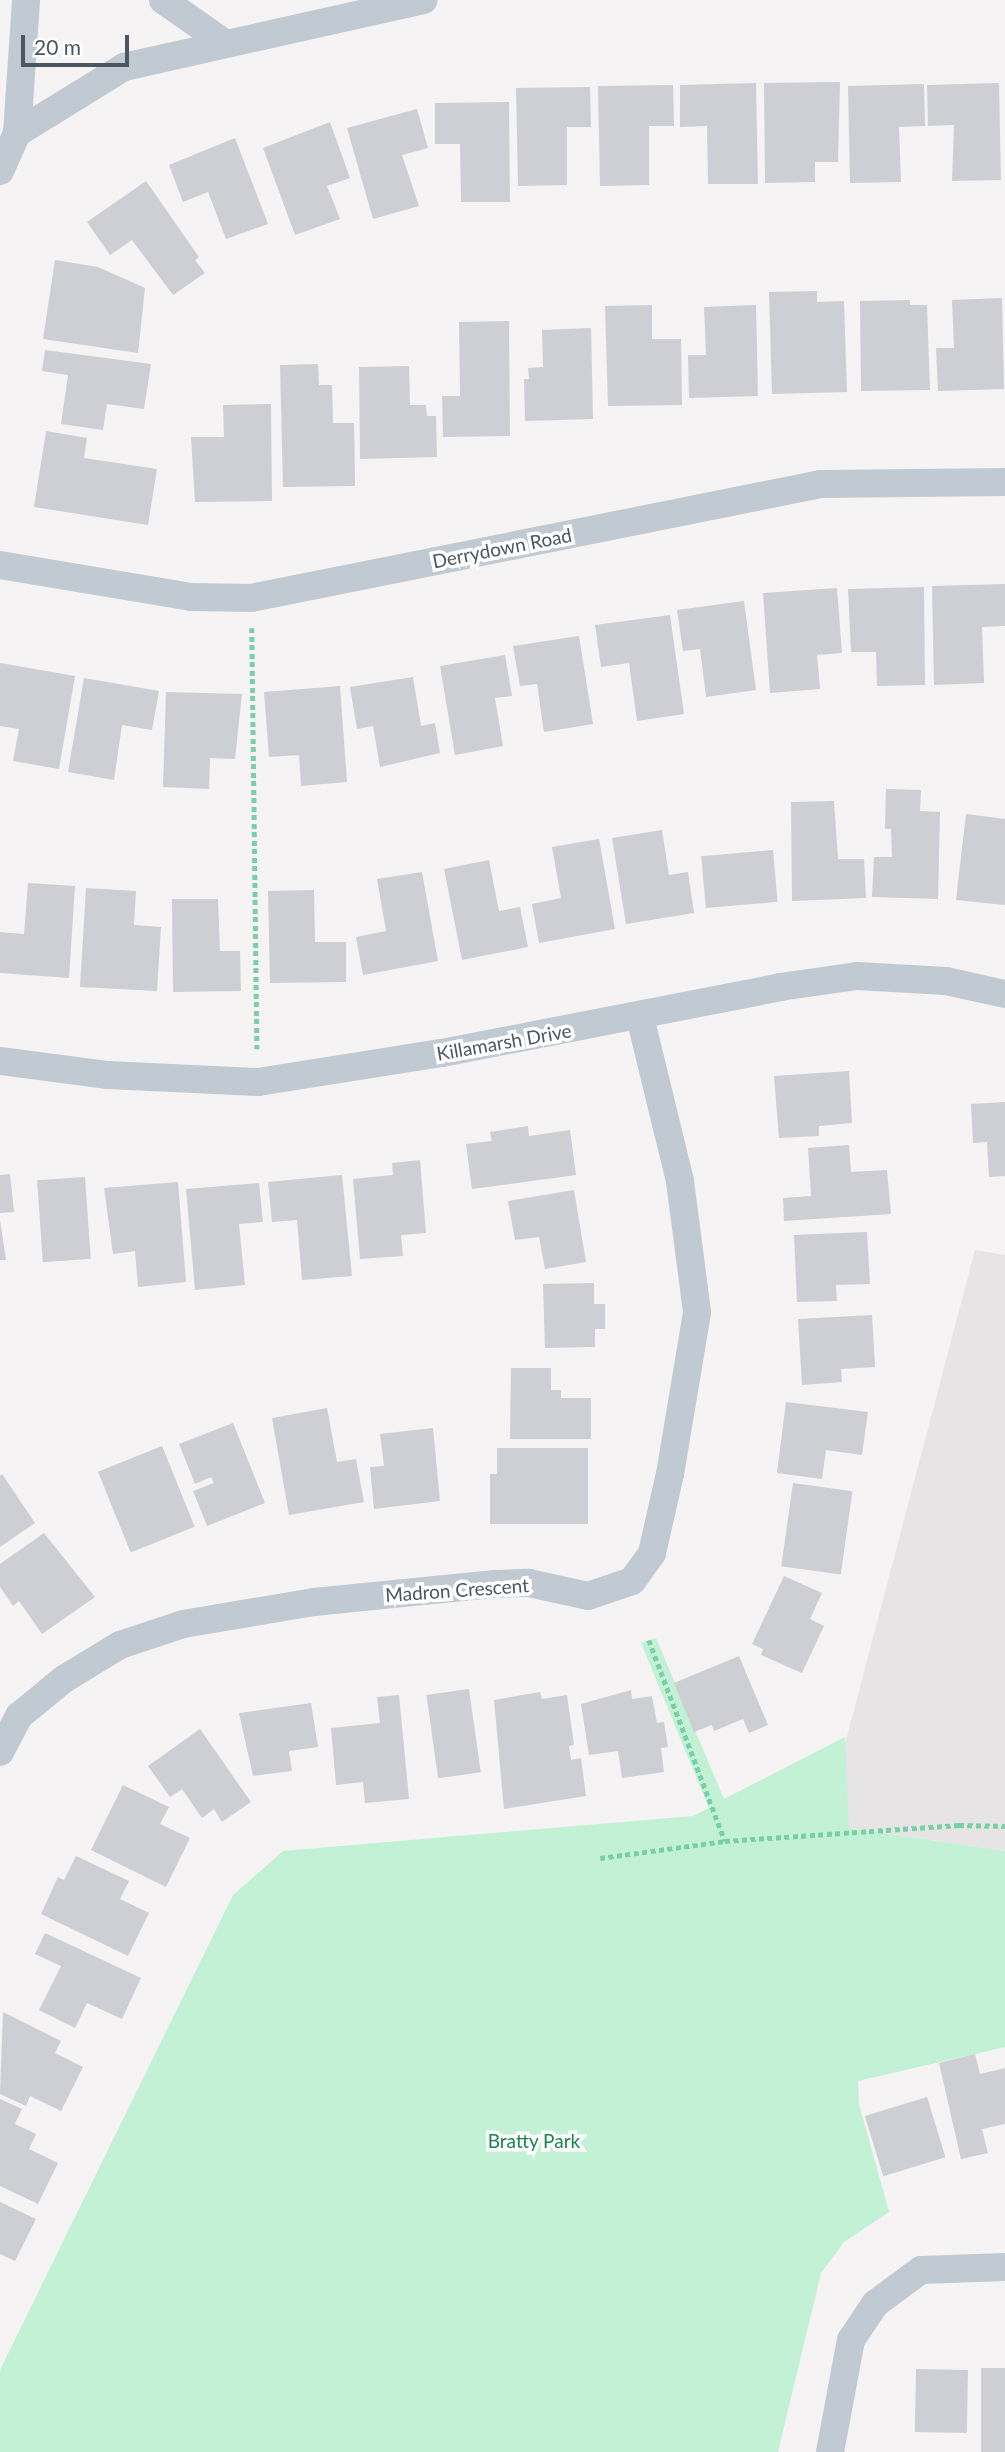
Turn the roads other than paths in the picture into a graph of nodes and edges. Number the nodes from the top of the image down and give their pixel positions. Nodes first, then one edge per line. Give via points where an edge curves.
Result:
1 (26, 0) edge
2 (163, 0) edge
3 (424, 0) edge
4 (223, 42) junction
5 (17, 133) junction
6 (0, 171) edge
7 (1005, 482) edge
8 (0, 565) edge
9 (1005, 994) edge
10 (640, 1017) junction
11 (0, 1061) edge
12 (10, 1709) edge
13 (0, 1752) edge
14 (1005, 2267) edge
15 (830, 2452) edge

1 - 5 street
2 - 4 street
3 - 4 street
4 - 5 street via 124,67
5 - 6 street
7 - 8 street, Derrydown Road via 821,484 251,598 168,594
9 - 10 street, Killamarsh Drive via 946,981 857,976
10 - 11 street, Killamarsh Drive via 258,1082 108,1075
10 - 12 street, Madron Crescent via 680,1181 697,1312 652,1553 632,1581 588,1596 529,1583 495,1584 314,1602 183,1624 100,1655
12 - 13 street, Madron Crescent
14 - 15 street via 921,2270 874,2304 851,2340

